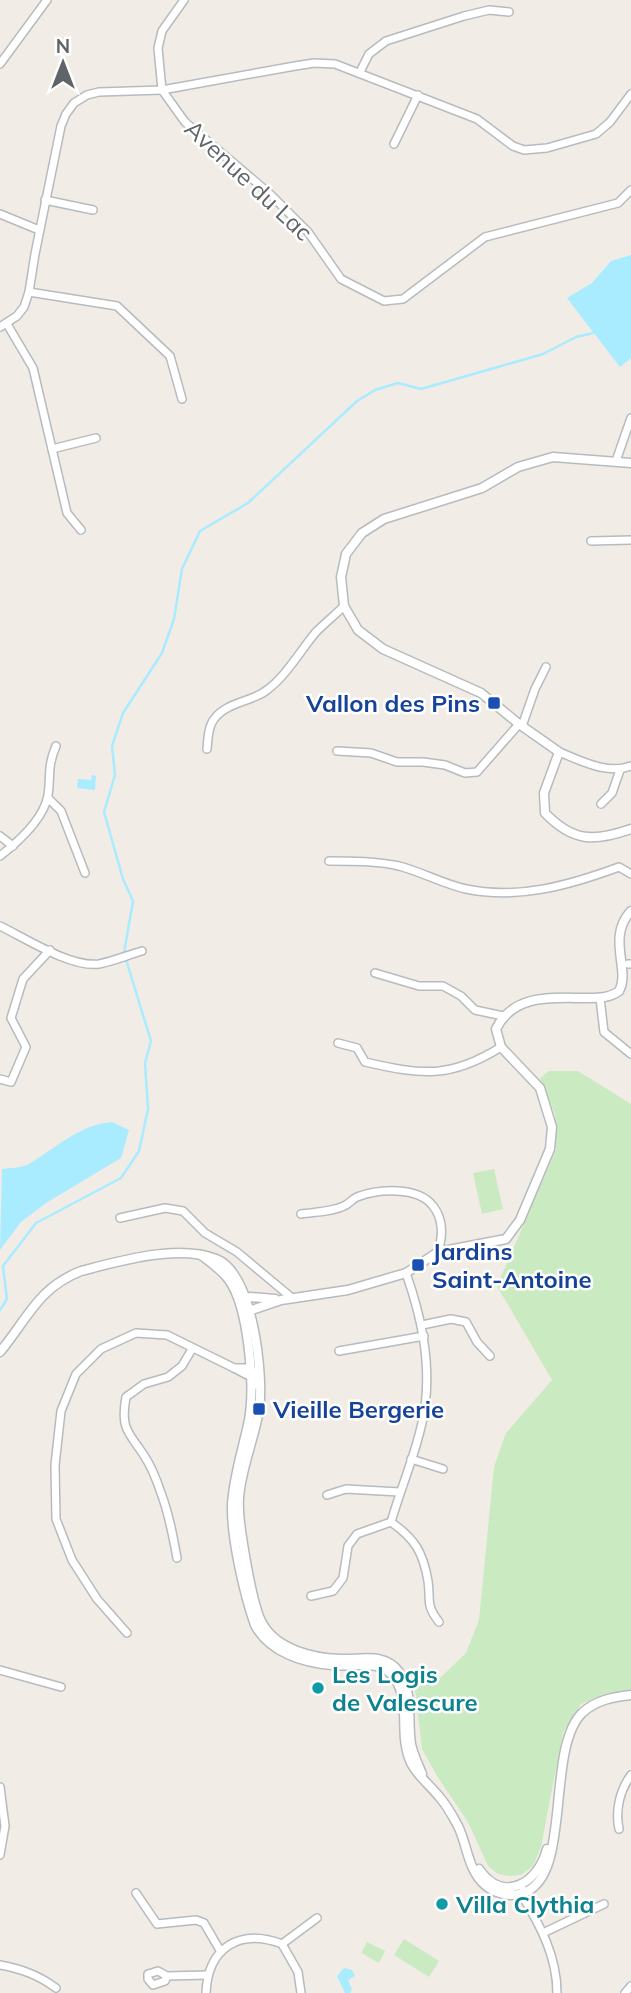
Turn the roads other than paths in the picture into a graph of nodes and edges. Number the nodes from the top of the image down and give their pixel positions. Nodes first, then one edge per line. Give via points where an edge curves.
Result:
1 (47, 0) edge
2 (184, 0) edge
3 (509, 12) dead end
4 (0, 64) edge
5 (360, 72) junction
6 (162, 90) junction
7 (631, 94) edge
8 (418, 95) junction
9 (394, 144) dead end
10 (631, 190) edge
11 (45, 200) junction
12 (93, 210) dead end
13 (0, 214) edge
14 (39, 230) junction
15 (29, 292) junction
16 (3, 325) edge
17 (182, 400) dead end
18 (631, 418) edge
19 (96, 438) dead end
20 (52, 449) junction
21 (616, 461) junction
22 (631, 463) edge
23 (81, 530) dead end
24 (631, 540) edge
25 (591, 541) dead end
26 (344, 607) junction
27 (546, 667) dead end
28 (520, 725) junction
29 (56, 747) dead end
30 (207, 749) dead end
31 (337, 751) dead end
32 (559, 752) junction
33 (631, 766) edge
34 (620, 770) junction
35 (48, 798) junction
36 (601, 804) dead end
37 (631, 829) edge
38 (0, 836) edge
39 (13, 846) junction
40 (0, 856) edge
41 (329, 862) dead end
42 (85, 873) dead end
43 (631, 874) edge
44 (631, 911) edge
45 (0, 926) edge
46 (50, 950) junction
47 (142, 951) dead end
48 (630, 964) edge
49 (375, 973) dead end
50 (600, 998) junction
51 (503, 1016) junction
52 (338, 1043) dead end
53 (502, 1048) junction
54 (631, 1054) edge
55 (0, 1079) edge
56 (301, 1214) dead end
57 (120, 1218) dead end
58 (438, 1252) junction
59 (407, 1273) junction
60 (292, 1298) junction
61 (243, 1305) junction
62 (422, 1325) junction
63 (424, 1336) junction
64 (192, 1349) junction
65 (0, 1352) edge
66 (340, 1352) dead end
67 (490, 1356) dead end
68 (254, 1370) junction
69 (411, 1460) junction
70 (443, 1469) dead end
71 (399, 1492) junction
72 (327, 1495) dead end
73 (391, 1522) junction
74 (177, 1558) dead end
75 (311, 1596) dead end
76 (439, 1622) dead end
77 (127, 1633) dead end
78 (0, 1670) edge
79 (61, 1687) dead end
80 (631, 1696) edge
81 (631, 1775) edge
82 (423, 1777) junction
83 (0, 1787) edge
84 (619, 1829) dead end
85 (0, 1855) edge
86 (523, 1888) junction
87 (136, 1893) dead end
88 (604, 1904) dead end
89 (317, 1919) dead end
90 (543, 1933) junction
91 (282, 1944) junction
92 (221, 1952) junction
93 (0, 1965) edge
94 (207, 1975) junction
95 (167, 1976) dead end
96 (631, 1986) edge
97 (56, 1988) dead end
98 (206, 1993) edge
99 (301, 1993) edge
100 (557, 1993) edge
101 (625, 1993) edge

1 - 4 street
2 - 6 street via 162,31 158,48
3 - 5 street via 489,10 386,41 369,54
5 - 6 street via 314,63
5 - 8 street
6 - 10 street, Avenue du Lac via 185,122 308,232 341,279 384,301 403,299 485,237 618,203
6 - 11 street via 99,92 74,103 61,126
7 - 8 street via 596,134 533,150 513,146 477,119
8 - 9 street
11 - 12 street
11 - 14 street
13 - 14 street
14 - 15 street
15 - 16 street via 17,316
15 - 17 street via 117,306 170,356
16 - 20 street via 33,368
18 - 21 street
19 - 20 street
20 - 23 street via 67,513
21 - 22 street
21 - 26 street via 554,457 518,467 482,488 384,519 362,533 346,554 341,577
24 - 25 street
26 - 28 street via 358,630 383,649 481,693
26 - 30 street via 318,630 268,690 216,716
27 - 28 street
28 - 31 street via 477,772
28 - 32 street
29 - 35 street via 49,764
32 - 34 street
32 - 37 street via 544,793 545,813 559,828 584,838 606,838
33 - 34 street
34 - 36 street via 612,793
35 - 39 street via 32,826
35 - 42 street via 61,811
38 - 39 street
39 - 40 street
41 - 43 street via 400,867 468,889 502,892 538,891 619,867
44 - 48 street via 621,928
45 - 46 street
46 - 47 street via 98,964
46 - 55 street via 23,979 11,1018 26,1048 11,1082
48 - 50 street via 621,990
49 - 51 street via 419,986 443,986 475,1010
50 - 51 street via 531,1000
50 - 54 street via 604,1032
51 - 53 street via 496,1028
52 - 53 street via 356,1048 365,1062 412,1073 449,1071
53 - 58 street via 540,1088 552,1127 550,1149 520,1220 506,1240
56 - 58 street via 343,1207 356,1197 394,1191 418,1194 440,1215
57 - 60 street via 165,1208 183,1211
58 - 59 street
59 - 60 street via 348,1290
59 - 62 street
60 - 61 street
61 - 65 street via 228,1279 201,1255 183,1252 92,1268 49,1288
61 - 68 street
62 - 63 street
62 - 67 street via 451,1319 466,1322
63 - 66 street
63 - 69 street via 425,1408
64 - 68 street via 234,1368
64 - 74 street via 168,1377 144,1384 126,1398 123,1416 128,1436 146,1459 161,1492
64 - 77 street via 167,1335 136,1334 101,1349 76,1374 61,1411 56,1518 72,1560 97,1599
68 - 82 street via 260,1403 239,1504 258,1615 275,1639 300,1651 331,1659 374,1658 388,1661 398,1670 410,1700 412,1745
68 - 82 street via 232,1508 256,1625 273,1646 297,1658 331,1665 374,1665 392,1675 402,1701 409,1759
69 - 70 street
69 - 71 street
71 - 72 street via 346,1489
71 - 73 street
73 - 75 street via 357,1534 348,1546 343,1578 334,1591
73 - 76 street via 411,1536 421,1556 430,1610
78 - 79 street
80 - 86 street via 593,1705 576,1721 565,1754 547,1868 541,1880
81 - 84 street via 616,1815
82 - 86 street via 444,1802 484,1885 505,1895
83 - 85 street via 5,1826
86 - 90 street
87 - 92 street via 157,1924 204,1923
88 - 90 street
89 - 91 street
90 - 100 street via 553,1960
91 - 92 street via 257,1937 239,1940
91 - 99 street via 298,1972
92 - 94 street
93 - 97 street via 24,1970
94 - 95 street
94 - 98 street
96 - 101 street

